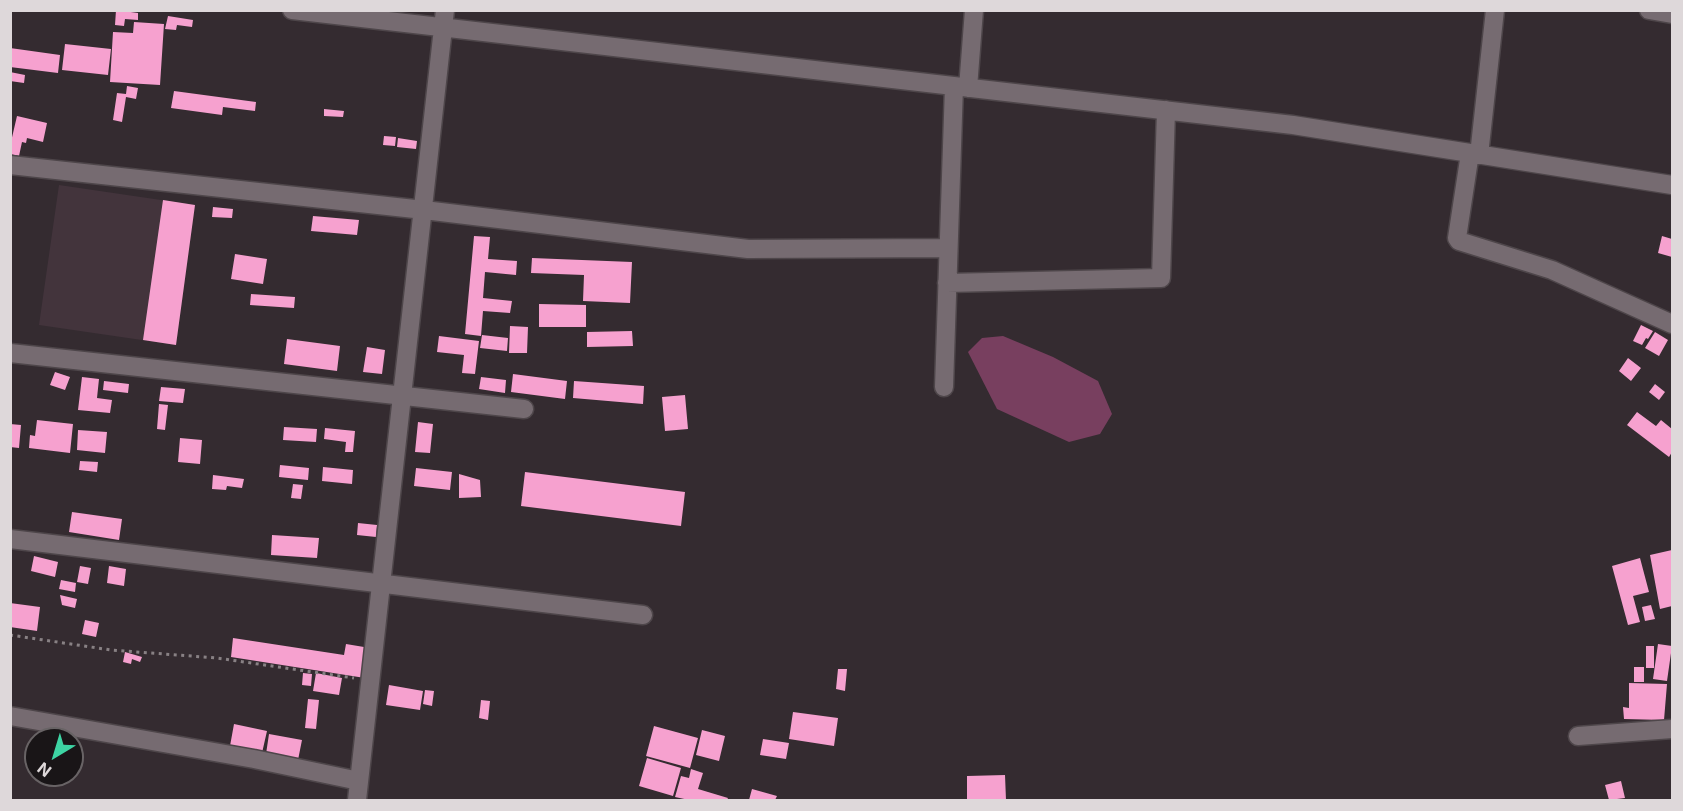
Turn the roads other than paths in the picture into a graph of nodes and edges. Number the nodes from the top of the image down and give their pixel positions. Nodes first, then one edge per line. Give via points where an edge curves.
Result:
1 (292, 10) edge
2 (974, 10) edge
3 (1495, 10) edge
4 (1649, 10) edge
5 (1672, 14) edge
6 (445, 19) edge
7 (961, 87) junction
8 (1166, 110) junction
9 (1475, 154) junction
10 (10, 165) edge
11 (1672, 186) edge
12 (424, 210) junction
13 (948, 248) junction
14 (947, 283) junction
15 (1672, 324) edge
16 (10, 353) edge
17 (944, 387) dead end
18 (403, 396) junction
19 (524, 409) dead end
20 (10, 539) edge
21 (382, 583) junction
22 (643, 615) dead end
23 (10, 716) edge
24 (1672, 728) edge
25 (1578, 736) dead end
26 (359, 781) junction
27 (357, 801) edge

1 - 6 street
2 - 7 street
3 - 9 street
4 - 5 street
6 - 7 street
6 - 12 street
7 - 8 street
7 - 13 street
8 - 9 street via 1293,125
8 - 14 street via 1161,278
9 - 11 street
9 - 15 street via 1459,241 1552,270
10 - 12 street
12 - 13 street via 748,249
12 - 18 street
13 - 14 street
14 - 17 street
16 - 18 street
18 - 19 street
18 - 21 street
20 - 21 street
21 - 22 street
21 - 26 street
23 - 26 street
24 - 25 street
26 - 27 street

